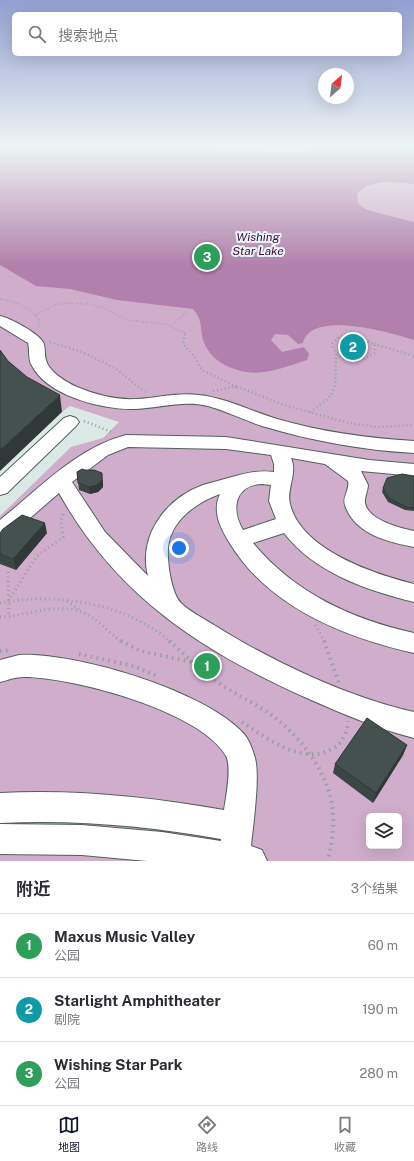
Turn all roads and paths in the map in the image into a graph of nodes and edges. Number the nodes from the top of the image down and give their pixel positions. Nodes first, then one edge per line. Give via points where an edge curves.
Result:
1 (0, 299) edge
2 (188, 311) dead end
3 (36, 315) junction
4 (0, 320) edge
5 (172, 326) junction
6 (37, 335) dead end
7 (49, 342) dead end
8 (373, 344) junction
9 (336, 354) junction
10 (414, 356) edge
11 (241, 388) junction
12 (207, 392) dead end
13 (148, 394) dead end
14 (310, 413) junction
15 (70, 422) joint
16 (414, 425) edge
17 (110, 431) dead end
18 (414, 447) edge
19 (278, 450) junction
20 (325, 458) junction
21 (414, 470) edge
22 (281, 480) junction
23 (237, 483) junction
24 (0, 488) edge
25 (66, 490) junction
26 (288, 523) junction
27 (0, 532) edge
28 (414, 539) edge
29 (239, 540) junction
30 (8, 572) dead end
31 (414, 593) edge
32 (65, 600) junction
33 (8, 601) junction
34 (0, 603) edge
35 (171, 608) junction
36 (86, 614) junction
37 (0, 617) edge
38 (9, 617) junction
39 (310, 618) dead end
40 (414, 643) edge
41 (194, 662) junction
42 (0, 671) edge
43 (353, 705) junction
44 (414, 726) edge
45 (414, 731) edge
46 (0, 808) edge
47 (238, 827) junction
48 (0, 839) edge
49 (243, 860) edge
50 (328, 861) edge

1 - 3 path via 18,302
2 - 5 path
3 - 5 path via 58,304 79,304 100,307 128,321
3 - 6 path via 39,319
4 - 18 lane via 34,340 41,366 55,380 75,392 125,404 178,399 202,400 313,435
5 - 11 path via 185,333 183,344 202,370
7 - 13 path via 82,352 115,368
8 - 9 path via 375,353 366,358 352,359
8 - 9 path via 359,337 339,338 331,348
8 - 10 path
9 - 14 path via 337,385 334,393 329,400
11 - 12 path via 232,387
11 - 14 path
14 - 16 path via 370,426
15 - 17 path via 85,421
15 - 24 lane
19 - 20 lane
19 - 22 lane via 284,464
19 - 25 lane via 218,443 126,442 101,451
20 - 21 lane via 369,466
20 - 28 lane via 344,467 356,479 358,487 354,503 362,517 373,526
22 - 23 lane via 259,478
22 - 26 lane via 278,495
23 - 29 lane via 229,494 225,506 226,516
23 - 35 lane via 193,498 178,510 162,531 156,557 158,572
25 - 27 lane
25 - 33 path via 61,521 63,537 37,556
25 - 35 lane via 83,518 112,554 149,591
26 - 29 lane
26 - 31 lane via 309,546 348,572 374,583
29 - 40 lane via 263,569 289,591 319,610 357,628
30 - 33 path
32 - 33 path via 38,598
32 - 36 path
32 - 41 path via 104,607 154,629
33 - 34 path
33 - 38 path
35 - 43 lane via 194,625 258,663
36 - 38 path via 59,608
36 - 41 path via 124,644 142,651
37 - 38 path
39 - 43 path via 322,636
41 - 50 path via 207,674 273,717 296,736 310,755 325,782 333,809 333,838
42 - 47 lane via 15,667 33,667 62,670 112,681 176,704 206,720 239,750 243,764
43 - 44 lane
43 - 45 lane
46 - 47 lane via 98,808 187,818
47 - 49 lane
48 - 49 lane via 82,840 162,847

